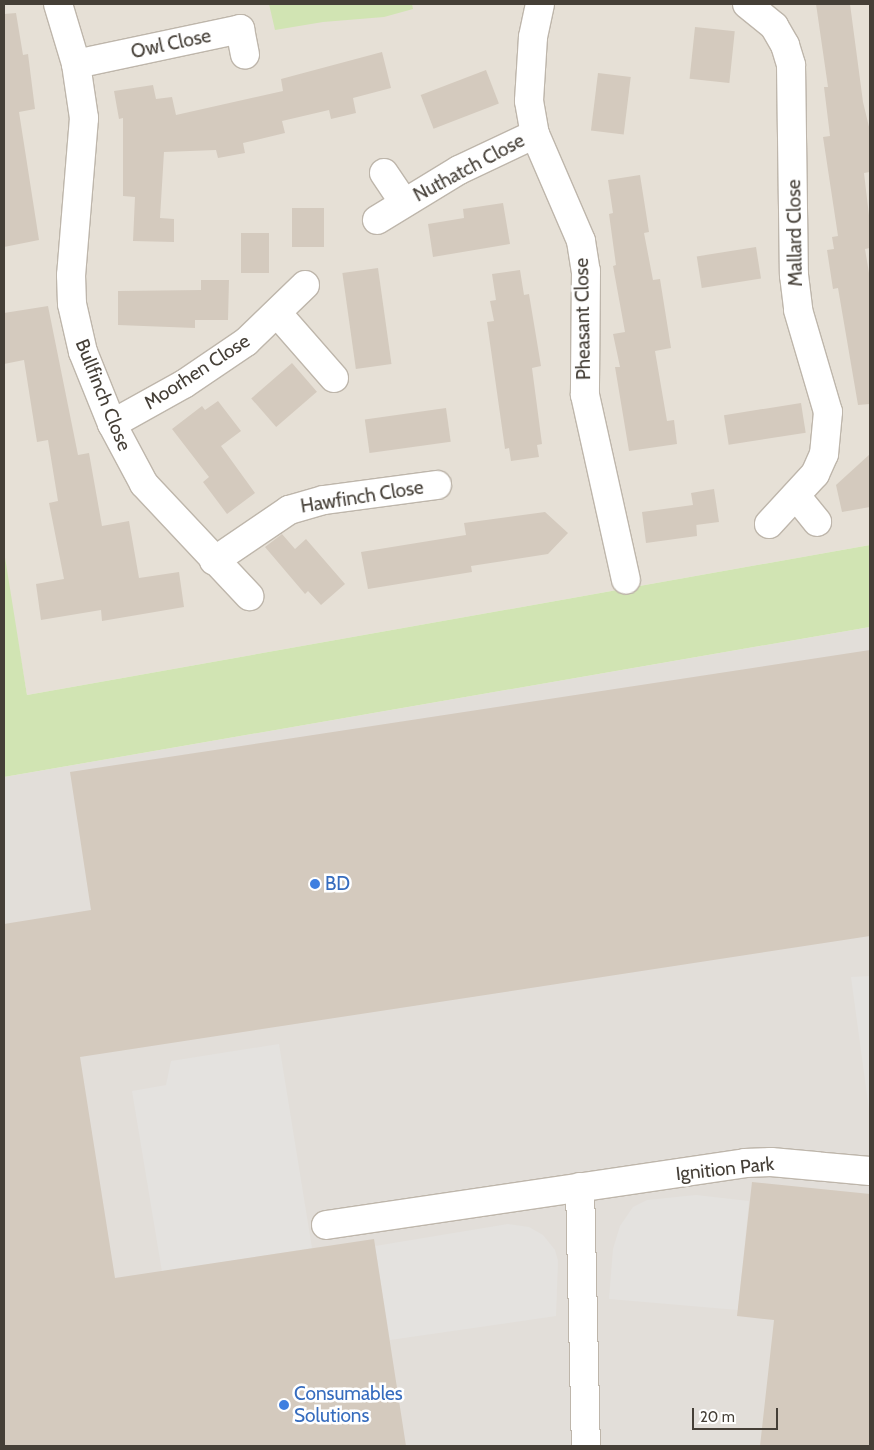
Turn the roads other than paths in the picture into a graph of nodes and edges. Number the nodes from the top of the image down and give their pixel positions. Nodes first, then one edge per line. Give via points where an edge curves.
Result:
1 (58, 4) edge
2 (540, 4) edge
3 (746, 4) edge
4 (245, 55) dead end
5 (76, 64) junction
6 (535, 134) junction
7 (384, 173) dead end
8 (404, 203) junction
9 (377, 220) dead end
10 (305, 285) dead end
11 (278, 314) junction
12 (334, 378) dead end
13 (112, 424) junction
14 (437, 485) dead end
15 (797, 497) junction
16 (817, 522) dead end
17 (769, 524) dead end
18 (214, 561) junction
19 (626, 580) dead end
20 (248, 596) dead end
21 (870, 1171) edge
22 (580, 1188) junction
23 (326, 1225) dead end
24 (586, 1446) edge

1 - 5 street, Bullfinch Close
2 - 6 street, Pheasant Close via 529,74 529,101
3 - 15 street, Mallard Close via 774,26 791,65 794,275 798,310 828,412 824,454
4 - 5 street, Owl Close via 240,29
5 - 13 street, Bullfinch Close via 84,118 72,250 72,304 83,352
6 - 8 street, Nuthatch Close via 495,150
6 - 19 street, Pheasant Close via 581,241 587,306 585,395
7 - 8 street, Nuthatch Close
8 - 9 street, Nuthatch Close
10 - 11 street, Moorhen Close
11 - 12 street
11 - 13 street, Moorhen Close via 218,362
13 - 18 street, Bullfinch Close via 144,484
14 - 18 street, Hawfinch Close via 324,500 289,510
15 - 16 street
15 - 17 street, Mallard Close
18 - 20 street, Bullfinch Close
21 - 22 street, Ignition Park via 771,1162 745,1163
22 - 23 street, Ignition Park
22 - 24 street

